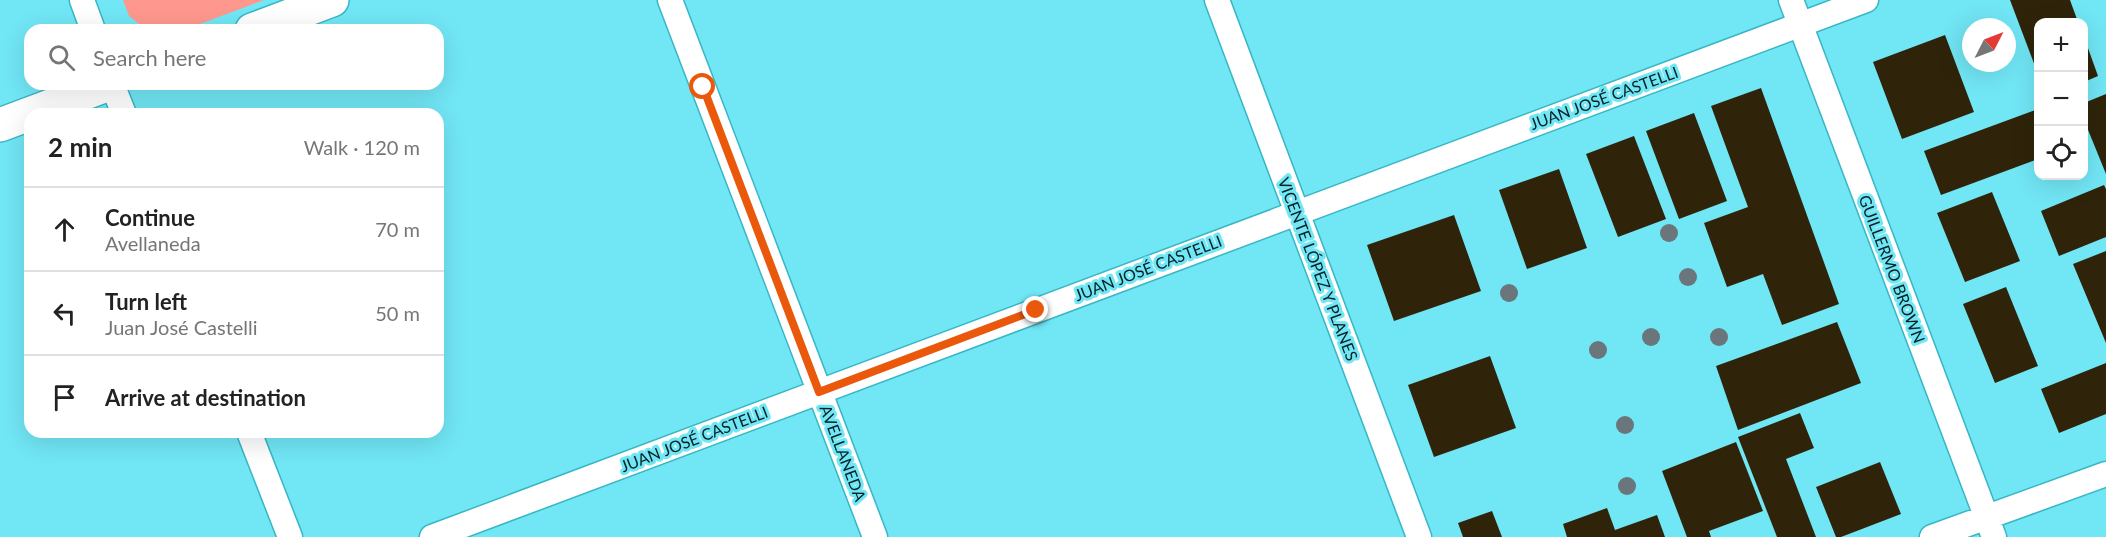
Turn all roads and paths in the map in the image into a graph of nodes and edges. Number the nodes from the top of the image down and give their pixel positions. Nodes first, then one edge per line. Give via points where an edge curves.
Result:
1 (82, 0) edge
2 (332, 0) edge
3 (670, 0) edge
4 (1217, 0) edge
5 (1791, 0) edge
6 (1866, 0) edge
7 (91, 24) edge
8 (268, 24) edge
9 (1801, 24) junction
10 (95, 90) edge
11 (114, 90) edge
12 (46, 108) edge
13 (121, 108) edge
14 (24, 116) edge
15 (0, 125) edge
16 (1296, 212) junction
17 (819, 392) junction
18 (251, 438) edge
19 (2106, 474) edge
20 (1990, 527) edge
21 (290, 537) edge
22 (432, 537) edge
23 (874, 537) edge
24 (1419, 537) edge
25 (1932, 537) edge

1 - 7 street
2 - 8 main road
3 - 17 street, AVELLANEDA
4 - 16 street, VICENTE LÓPEZ Y PLANES
5 - 9 street, GUILLERMO BROWN
6 - 9 street, JUAN JOSÉ CASTELLI
9 - 16 street, JUAN JOSÉ CASTELLI
9 - 20 street, GUILLERMO BROWN
10 - 12 main road
11 - 13 street
14 - 15 main road
16 - 17 street, JUAN JOSÉ CASTELLI
16 - 24 street, VICENTE LÓPEZ Y PLANES
17 - 22 street, JUAN JOSÉ CASTELLI
17 - 23 street, AVELLANEDA
18 - 21 street
19 - 20 street
20 - 25 street

